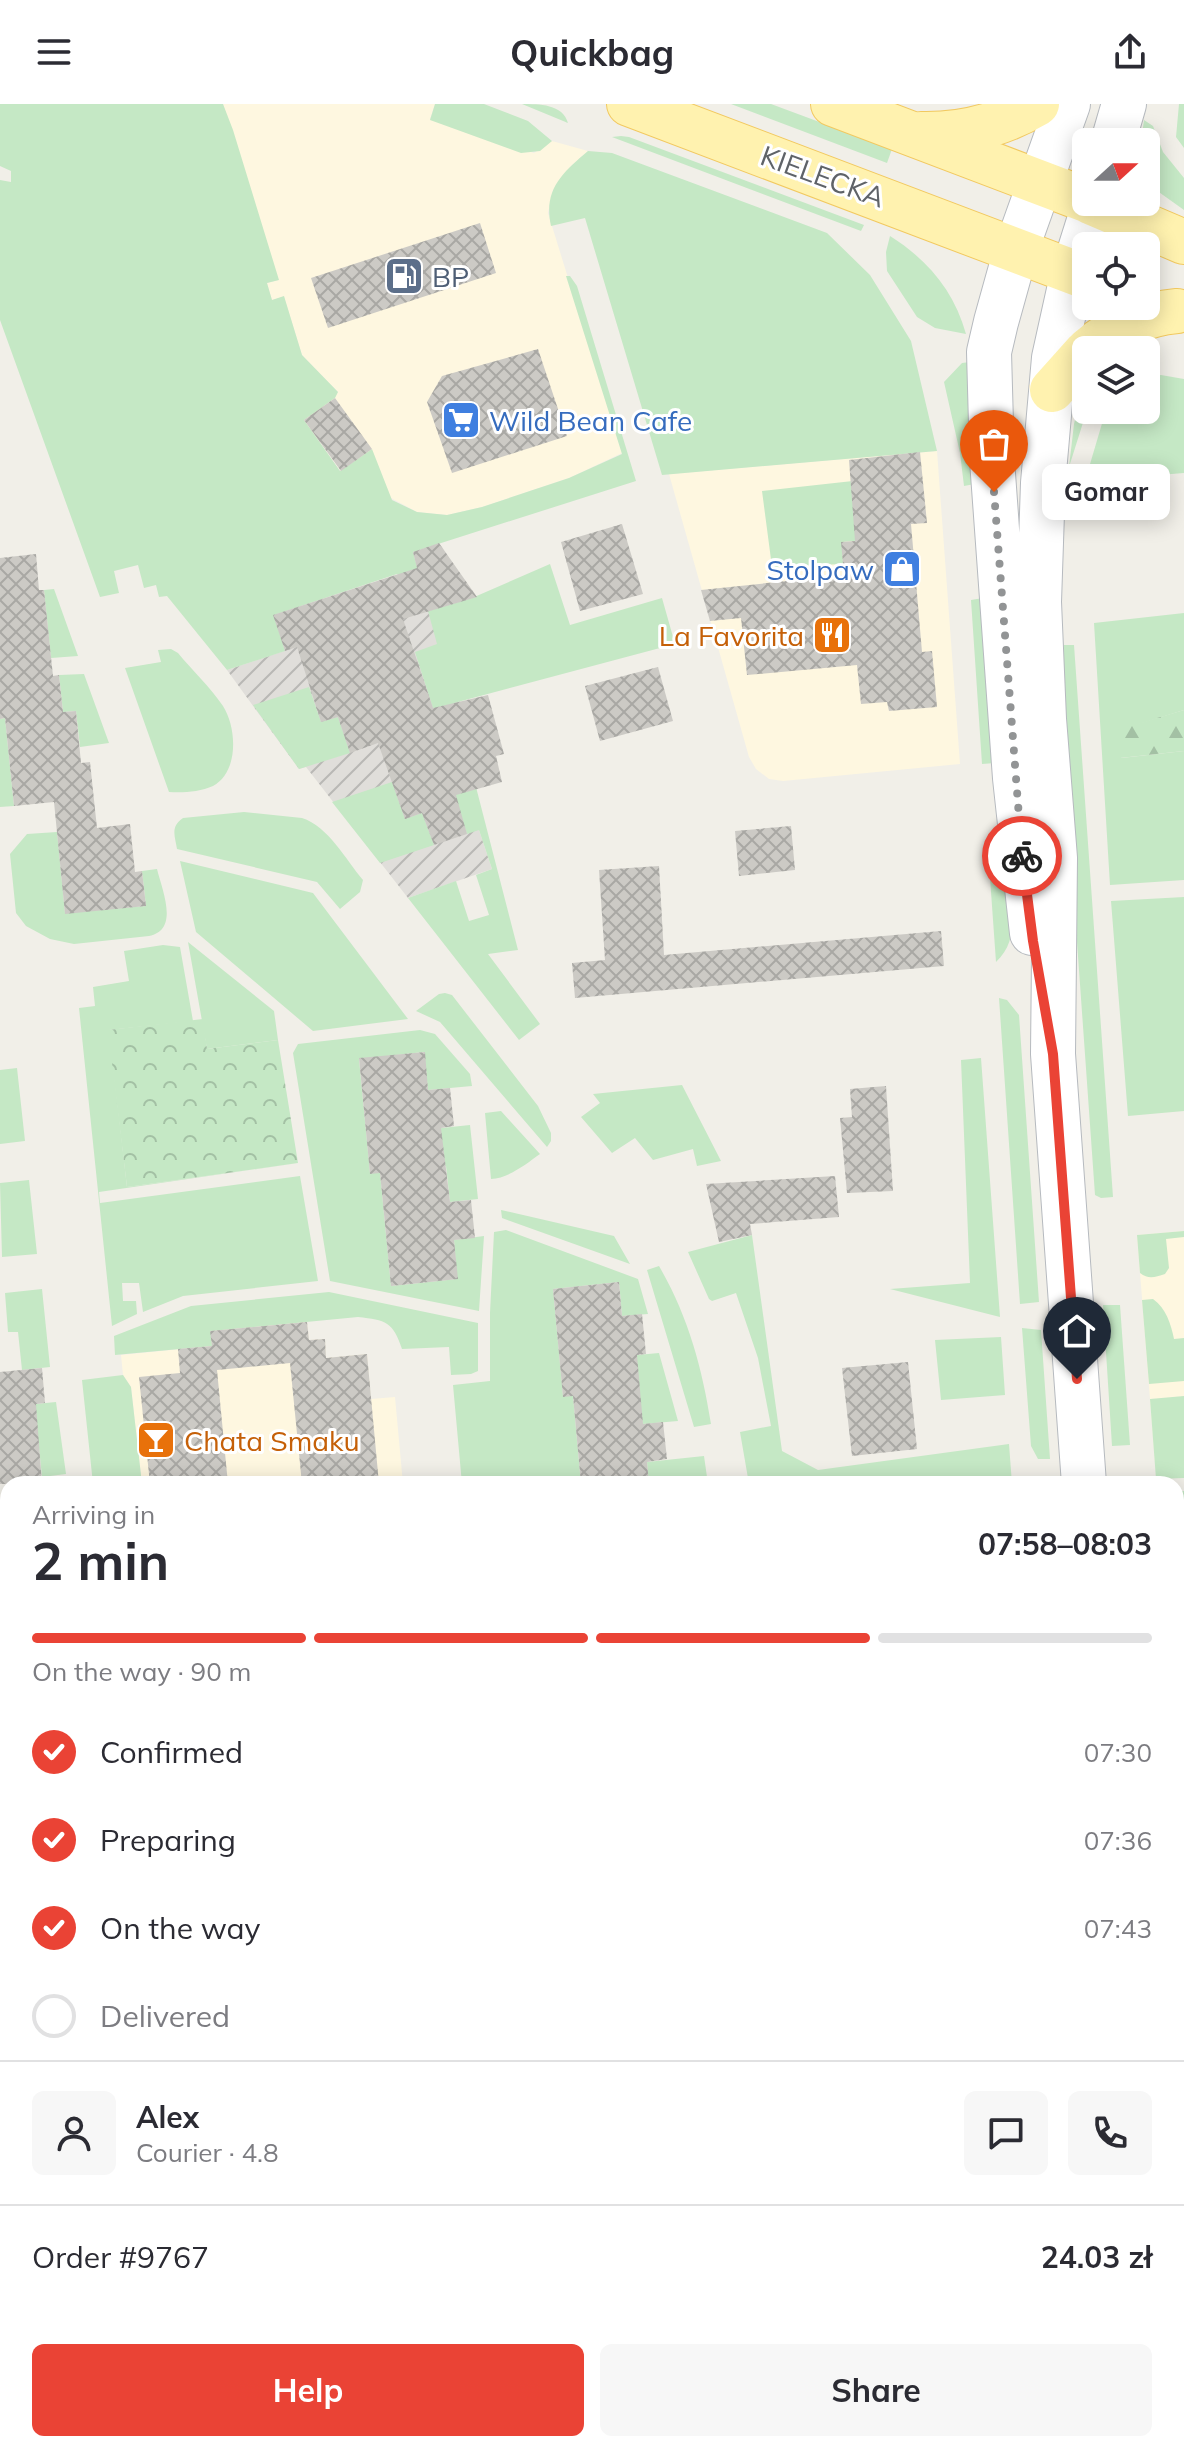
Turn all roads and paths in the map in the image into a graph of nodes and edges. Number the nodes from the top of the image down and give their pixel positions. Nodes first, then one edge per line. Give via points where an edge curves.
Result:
1 (629, 104) edge
2 (833, 104) edge
3 (1037, 104) edge
4 (1068, 104) edge
5 (1124, 104) edge
6 (1117, 128) edge
7 (912, 134) junction
8 (1041, 183) junction
9 (1072, 195) edge
10 (1124, 216) edge
11 (1184, 242) edge
12 (1016, 250) junction
13 (1072, 271) edge
14 (1072, 300) edge
15 (1169, 308) edge
16 (1105, 336) edge
17 (1072, 368) edge
18 (1052, 390) junction
19 (1053, 1054) junction
20 (1083, 1476) edge

1 - 12 main road, KIELECKA
2 - 7 main road
3 - 7 main road via 966,132
4 - 8 main road
5 - 6 main road
7 - 8 main road
8 - 9 main road
8 - 12 main road
10 - 11 main road
12 - 13 main road, KIELECKA
12 - 19 main road via 989,352 990,418 1022,861
14 - 18 main road via 1054,358
15 - 16 main road
17 - 18 main road
18 - 19 main road via 1039,602 1055,858
19 - 20 main road

